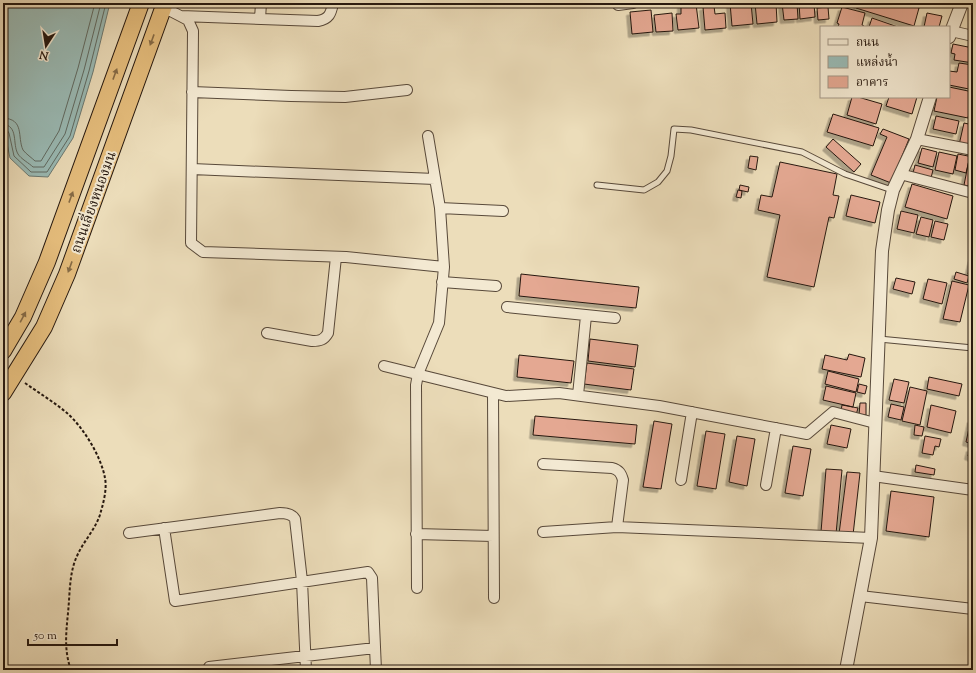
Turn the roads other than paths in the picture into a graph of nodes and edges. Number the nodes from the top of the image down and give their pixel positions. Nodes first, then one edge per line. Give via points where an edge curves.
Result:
1 (141, 3) edge
2 (261, 3) edge
3 (333, 3) edge
4 (618, 3) edge
5 (633, 3) edge
6 (962, 3) edge
7 (164, 5) edge
8 (179, 15) junction
9 (260, 19) junction
10 (950, 34) edge
11 (973, 36) edge
12 (407, 90) dead end
13 (192, 92) junction
14 (930, 98) edge
15 (428, 136) dead end
16 (917, 139) junction
17 (973, 150) edge
18 (192, 169) junction
19 (900, 174) junction
20 (435, 180) junction
21 (597, 185) dead end
22 (893, 190) junction
23 (973, 192) edge
24 (440, 208) junction
25 (503, 211) dead end
26 (336, 257) junction
27 (444, 267) junction
28 (442, 282) junction
29 (496, 286) dead end
30 (507, 307) dead end
31 (586, 316) junction
32 (615, 318) dead end
33 (267, 333) dead end
34 (879, 339) junction
35 (973, 348) edge
36 (3, 351) edge
37 (384, 366) dead end
38 (418, 374) junction
39 (3, 393) edge
40 (493, 393) junction
41 (578, 395) junction
42 (692, 412) junction
43 (874, 423) junction
44 (776, 428) junction
45 (543, 464) dead end
46 (873, 476) junction
47 (681, 480) dead end
48 (766, 485) dead end
49 (973, 490) edge
50 (617, 527) junction
51 (164, 528) junction
52 (543, 532) dead end
53 (129, 533) dead end
54 (416, 534) junction
55 (493, 536) junction
56 (871, 538) junction
57 (302, 581) junction
58 (417, 588) dead end
59 (860, 596) junction
60 (494, 598) dead end
61 (973, 609) edge
62 (375, 648) junction
63 (305, 656) junction
64 (210, 667) dead end
65 (306, 670) edge
66 (376, 670) edge
67 (846, 670) edge

36 -> 1 highway, ถนนเลี่ยงหนองมน via 23,317 47,262
2 - 9 street
3 - 9 street via 331,13 324,20
4 - 5 street
6 - 10 street
7 - 8 street
7 -> 39 highway, ถนนเลี่ยงหนองมน via 68,274 44,327
8 - 9 street
8 - 13 street via 188,20 193,31
10 - 11 street
12 - 13 street via 345,97
13 - 18 street
14 - 16 street
15 - 20 street
16 - 17 street
16 - 19 street
18 - 20 street
18 - 26 street via 191,243 203,252
19 - 22 street
19 - 23 street
20 - 24 street
21 - 22 lane via 644,190 658,182 667,171 674,129 691,130 802,152 845,174
22 - 34 street via 882,251
24 - 25 street
24 - 27 street
26 - 27 street
26 - 33 street via 328,333 324,339 312,341
27 - 28 street
28 - 29 street
28 - 38 street via 439,323
30 - 31 street
31 - 32 street
31 - 41 street
34 - 35 lane
34 - 43 street
37 - 38 street
38 - 40 street
38 - 54 street
40 - 41 street via 506,396 559,393
40 - 55 street
41 - 42 street
42 - 44 street
42 - 47 street
43 - 44 street via 833,412 807,434
43 - 46 street
44 - 48 street
45 - 50 street via 618,470 623,480
46 - 49 street
46 - 56 street
50 - 52 street
50 - 56 street
51 - 53 street
51 - 57 street via 289,514 295,519
51 - 57 street via 175,601
54 - 55 street
54 - 58 street
55 - 60 street
56 - 59 street
57 - 62 street via 368,572 372,578
57 - 63 street
59 - 61 street
59 - 67 street
62 - 63 street
62 - 66 street
63 - 64 street
63 - 65 street

